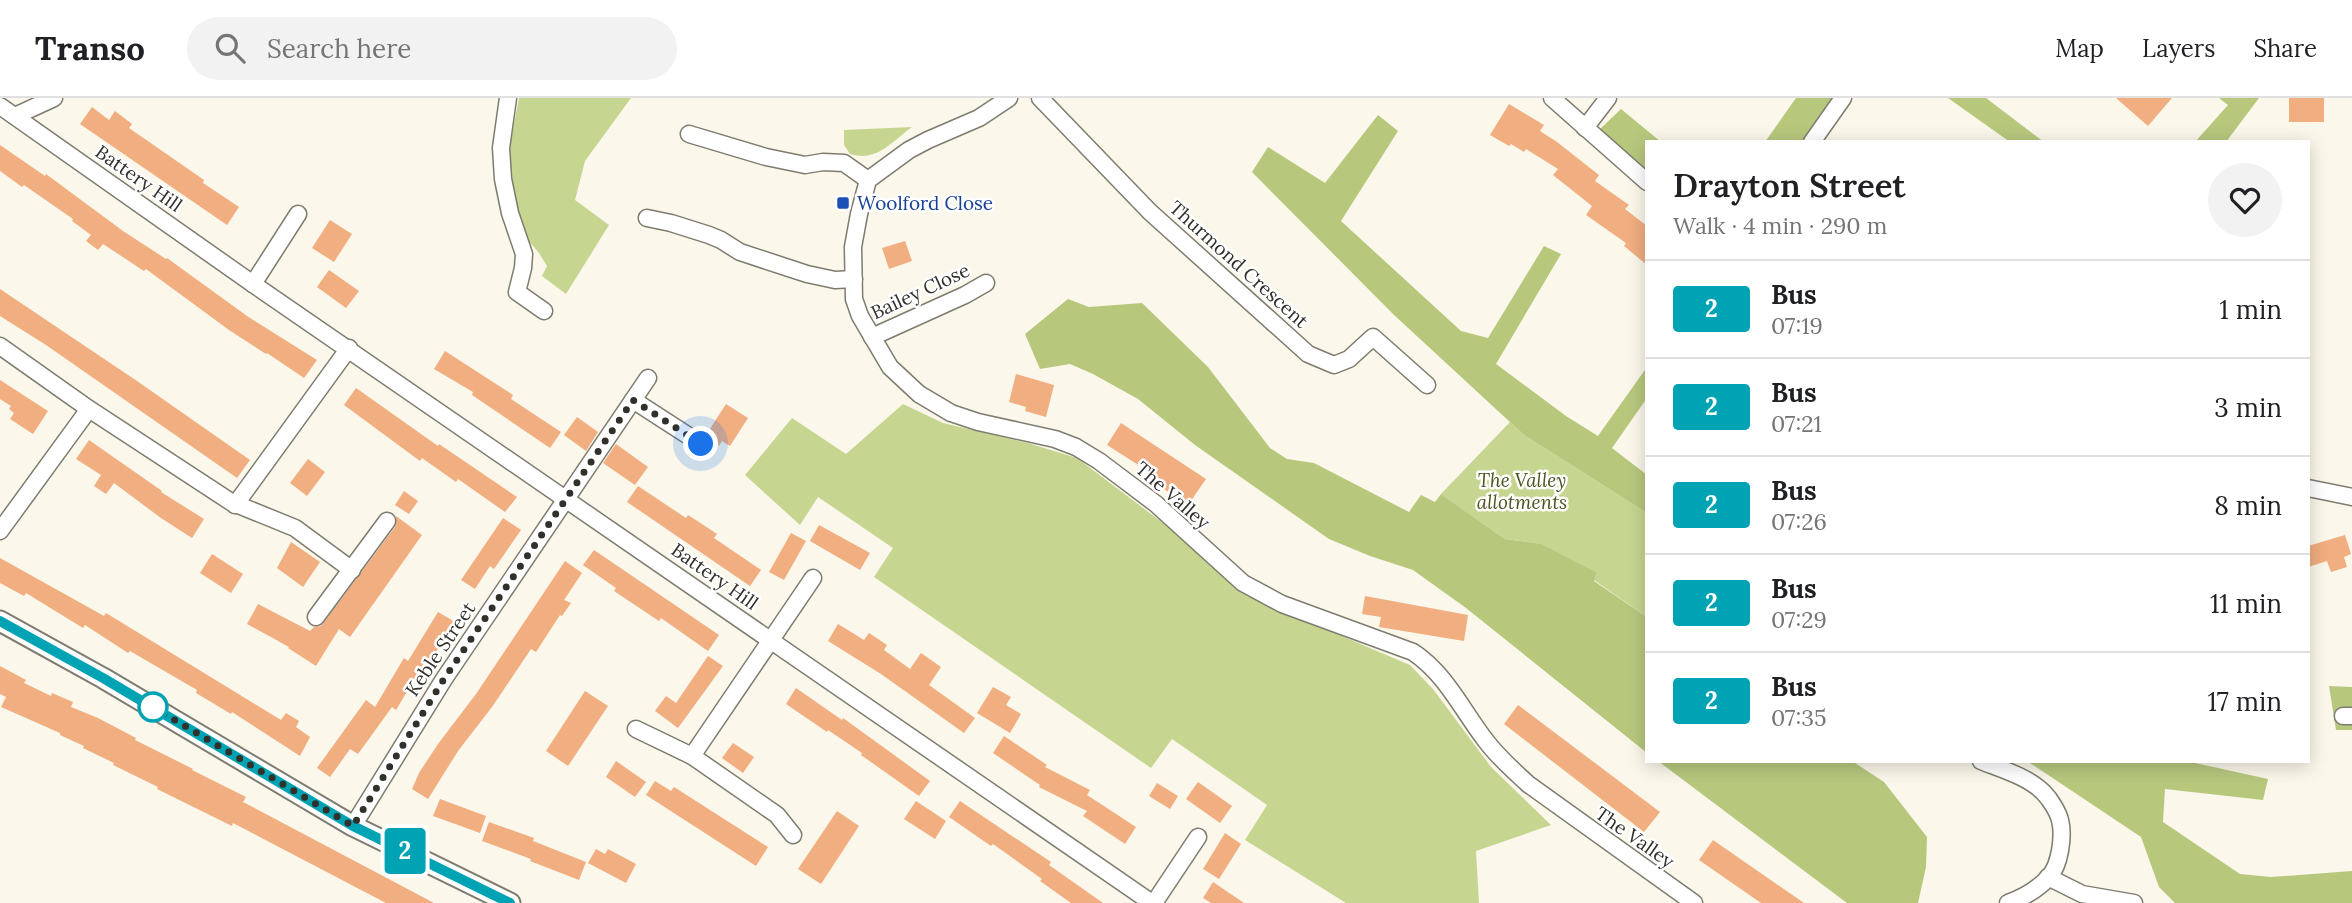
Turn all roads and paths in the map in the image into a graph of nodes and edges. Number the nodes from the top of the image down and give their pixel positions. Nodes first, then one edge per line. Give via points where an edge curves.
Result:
1 (54, 98) edge
2 (509, 98) edge
3 (1009, 98) edge
4 (1040, 98) edge
5 (1552, 98) edge
6 (1608, 98) edge
7 (1843, 98) edge
8 (0, 106) edge
9 (15, 116) junction
10 (1585, 128) junction
11 (689, 134) dead end
12 (1813, 140) edge
13 (868, 180) junction
14 (1645, 180) edge
15 (298, 214) dead end
16 (647, 218) dead end
17 (854, 279) junction
18 (986, 283) dead end
19 (253, 284) junction
20 (544, 311) dead end
21 (872, 337) junction
22 (0, 346) edge
23 (349, 348) junction
24 (648, 378) dead end
25 (1427, 385) dead end
26 (633, 400) junction
27 (89, 409) junction
28 (701, 444) dead end
29 (2310, 488) edge
30 (2352, 497) edge
31 (567, 499) junction
32 (235, 505) junction
33 (387, 521) dead end
34 (0, 531) edge
35 (352, 570) junction
36 (813, 578) dead end
37 (316, 617) dead end
38 (0, 621) edge
39 (770, 640) junction
40 (636, 729) dead end
41 (692, 756) junction
42 (1986, 763) edge
43 (353, 826) junction
44 (793, 835) dead end
45 (1198, 837) dead end
46 (2048, 877) junction
47 (510, 903) edge
48 (1153, 903) edge
49 (1693, 903) edge
50 (2008, 903) edge
51 (2134, 903) edge

1 - 9 street
2 - 20 street via 500,148 503,179 524,254 517,292
3 - 13 street via 979,118 909,150
4 - 25 street, Thurmond Crescent via 1150,212 1308,354 1334,365 1349,359 1373,337
5 - 10 street
6 - 10 street
7 - 12 street
8 - 9 street, Battery Hill
9 - 19 street, Battery Hill
10 - 14 street
11 - 13 street via 766,157 805,164 844,163
13 - 17 street, The Valley via 853,247
15 - 19 street
16 - 17 street via 709,235 740,252 807,274
17 - 21 street, The Valley via 854,299
18 - 21 street, Bailey Close
19 - 23 street, Battery Hill
21 - 49 street, The Valley via 890,367 919,394 951,412 1076,447 1099,461 1156,504 1242,583 1282,604 1413,652 1428,662 1514,771
22 - 27 street
23 - 31 street, Battery Hill
23 - 32 street
24 - 26 street, Keble Street
26 - 28 street
26 - 31 street, Keble Street
27 - 32 street
27 - 34 street
29 - 30 street
31 - 39 street, Battery Hill
31 - 43 street, Keble Street via 444,679
32 - 35 street via 295,528
33 - 35 street
35 - 37 street
36 - 39 street
38 - 43 street
39 - 41 street
39 - 48 street, Battery Hill
40 - 41 street
41 - 44 street via 777,816
42 - 46 street via 2028,781 2052,804 2061,835 2055,868
43 - 47 street
45 - 48 street
46 - 50 street
46 - 51 street via 2082,894

